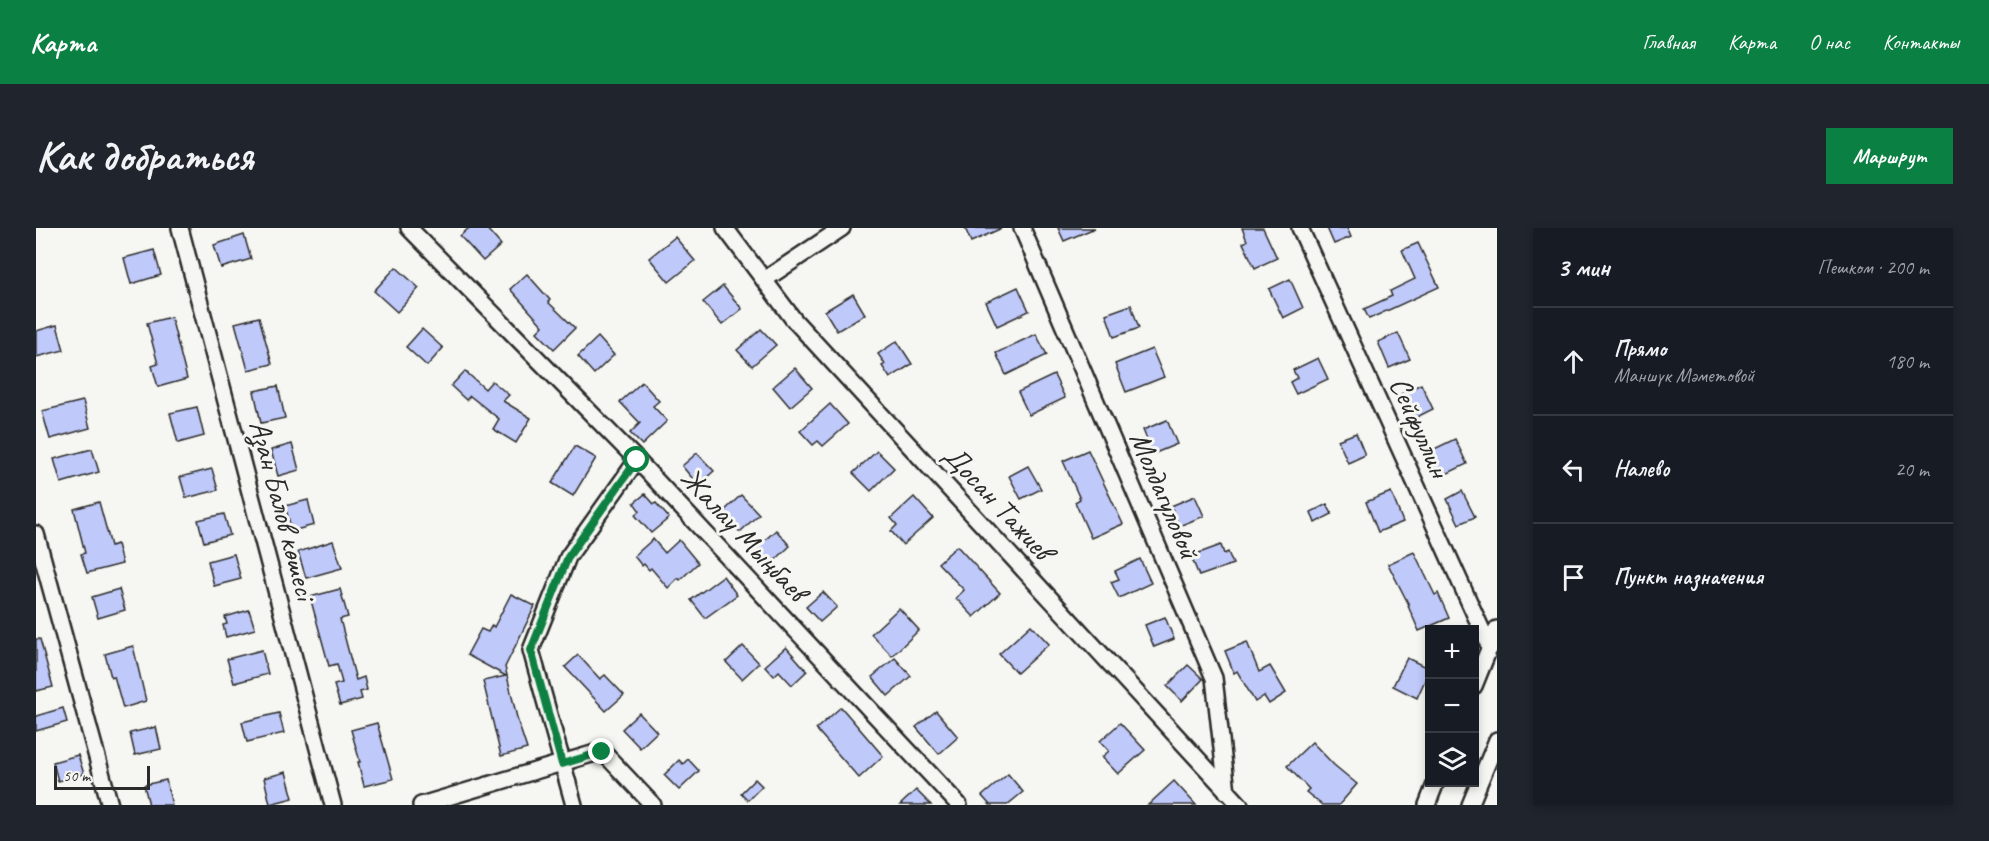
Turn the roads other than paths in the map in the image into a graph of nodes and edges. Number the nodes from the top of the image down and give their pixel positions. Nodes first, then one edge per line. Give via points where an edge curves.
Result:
1 (180, 228) edge
2 (409, 228) edge
3 (725, 228) edge
4 (842, 228) edge
5 (1022, 228) edge
6 (1300, 228) edge
7 (764, 280) junction
8 (637, 460) junction
9 (36, 534) edge
10 (1497, 629) edge
11 (1490, 648) junction
12 (1477, 679) edge
13 (1497, 740) edge
14 (562, 764) junction
15 (1434, 787) edge
16 (1227, 792) junction
17 (111, 805) edge
18 (333, 805) edge
19 (421, 805) edge
20 (574, 805) edge
21 (653, 805) edge
22 (959, 805) edge
23 (1240, 805) edge
24 (1427, 805) edge
25 (1470, 805) edge

1 - 18 street, Азан Балов көшесі
2 - 8 street, Жалау Мыңбаев
3 - 7 street, Досан Тажиев
4 - 7 street
5 - 16 street, Молдагуловой via 1214,678
6 - 11 street, Сейфуллин
7 - 16 street, Досан Тажиев via 794,320
8 - 14 street via 568,557 531,650
8 - 22 street, Жалау Мыңбаев
9 - 17 street
10 - 11 street
11 - 12 street
13 - 25 street
14 - 19 street
14 - 20 street
14 - 21 street via 602,752
15 - 24 street
16 - 23 street, Досан Тажиев

